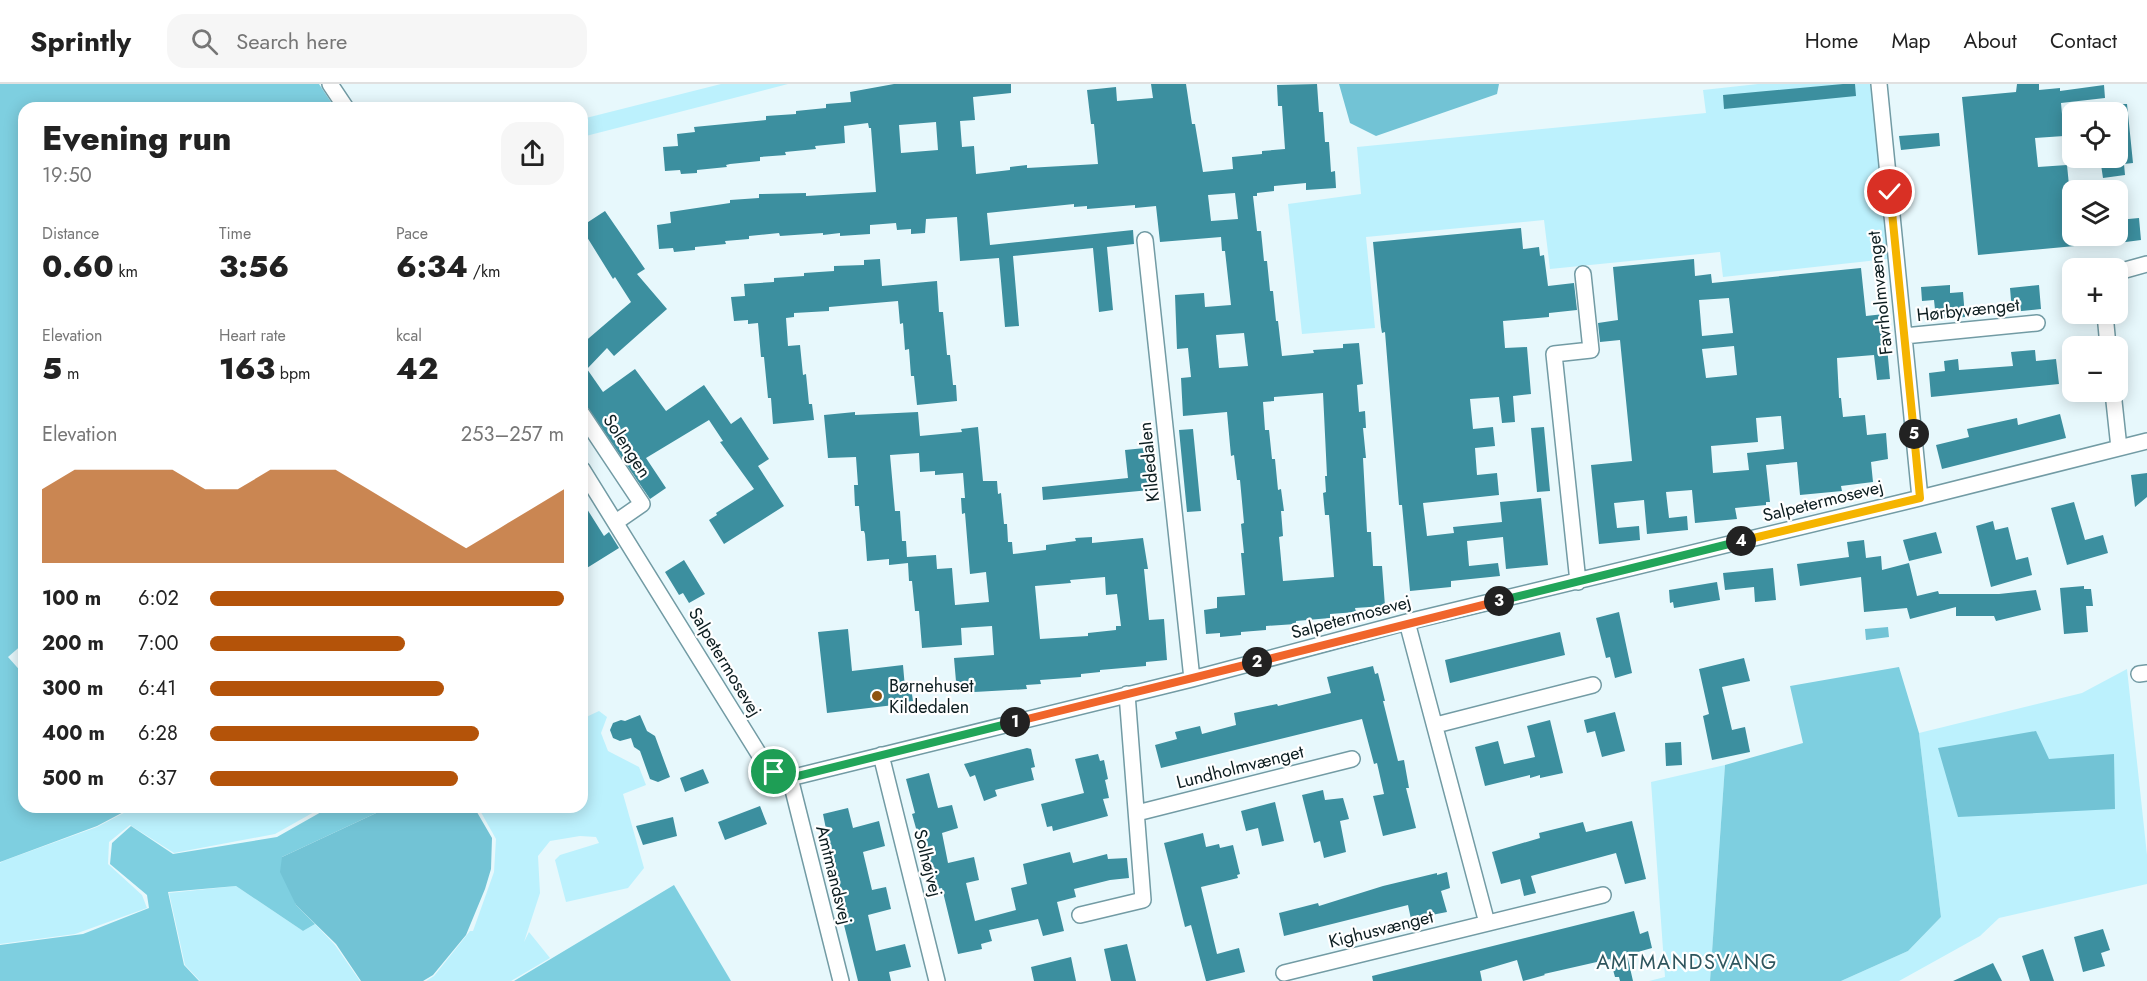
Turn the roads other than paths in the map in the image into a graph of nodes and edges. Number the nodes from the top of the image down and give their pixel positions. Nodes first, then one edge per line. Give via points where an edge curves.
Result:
1 (330, 84) edge
2 (1879, 84) edge
3 (341, 102) edge
4 (1145, 240) dead end
5 (2147, 264) edge
6 (2128, 269) edge
7 (1583, 274) dead end
8 (2037, 323) dead end
9 (1904, 336) junction
10 (2114, 402) edge
11 (588, 423) edge
12 (2147, 441) edge
13 (2119, 448) junction
14 (588, 478) edge
15 (1920, 498) junction
16 (616, 522) junction
17 (1578, 582) junction
18 (1407, 622) junction
19 (1192, 679) junction
20 (1593, 685) dead end
21 (1127, 694) junction
22 (1436, 725) junction
23 (881, 755) junction
24 (1352, 759) dead end
25 (790, 778) junction
26 (1137, 813) junction
27 (1604, 895) dead end
28 (1080, 915) dead end
29 (1487, 923) junction
30 (1284, 973) dead end
31 (841, 981) edge
32 (937, 981) edge

1 - 3 street
2 - 9 street, Favrholmvænget
4 - 19 street, Kildedalen
5 - 6 street
7 - 17 street via 1591,350 1554,354
8 - 9 street, Hørbyvænget
9 - 15 street, Favrholmvænget
10 - 13 street
11 - 16 street, Solengen via 642,504
12 - 13 street, Salpetermosevej
13 - 15 street, Salpetermosevej
14 - 16 street, Salpetermosevej
15 - 17 street, Salpetermosevej
16 - 25 street, Salpetermosevej via 762,759 774,772
17 - 18 street, Salpetermosevej
18 - 19 street, Salpetermosevej
18 - 22 street
19 - 21 street, Salpetermosevej
20 - 22 street
21 - 23 street, Salpetermosevej
21 - 26 street
22 - 29 street
23 - 25 street, Salpetermosevej
23 - 32 street, Solhøjvej
24 - 26 street, Lundholmvænget
25 - 31 street, Amtmandsvej
26 - 28 street via 1143,900
27 - 29 street, Kighusvænget
29 - 30 street, Kighusvænget

